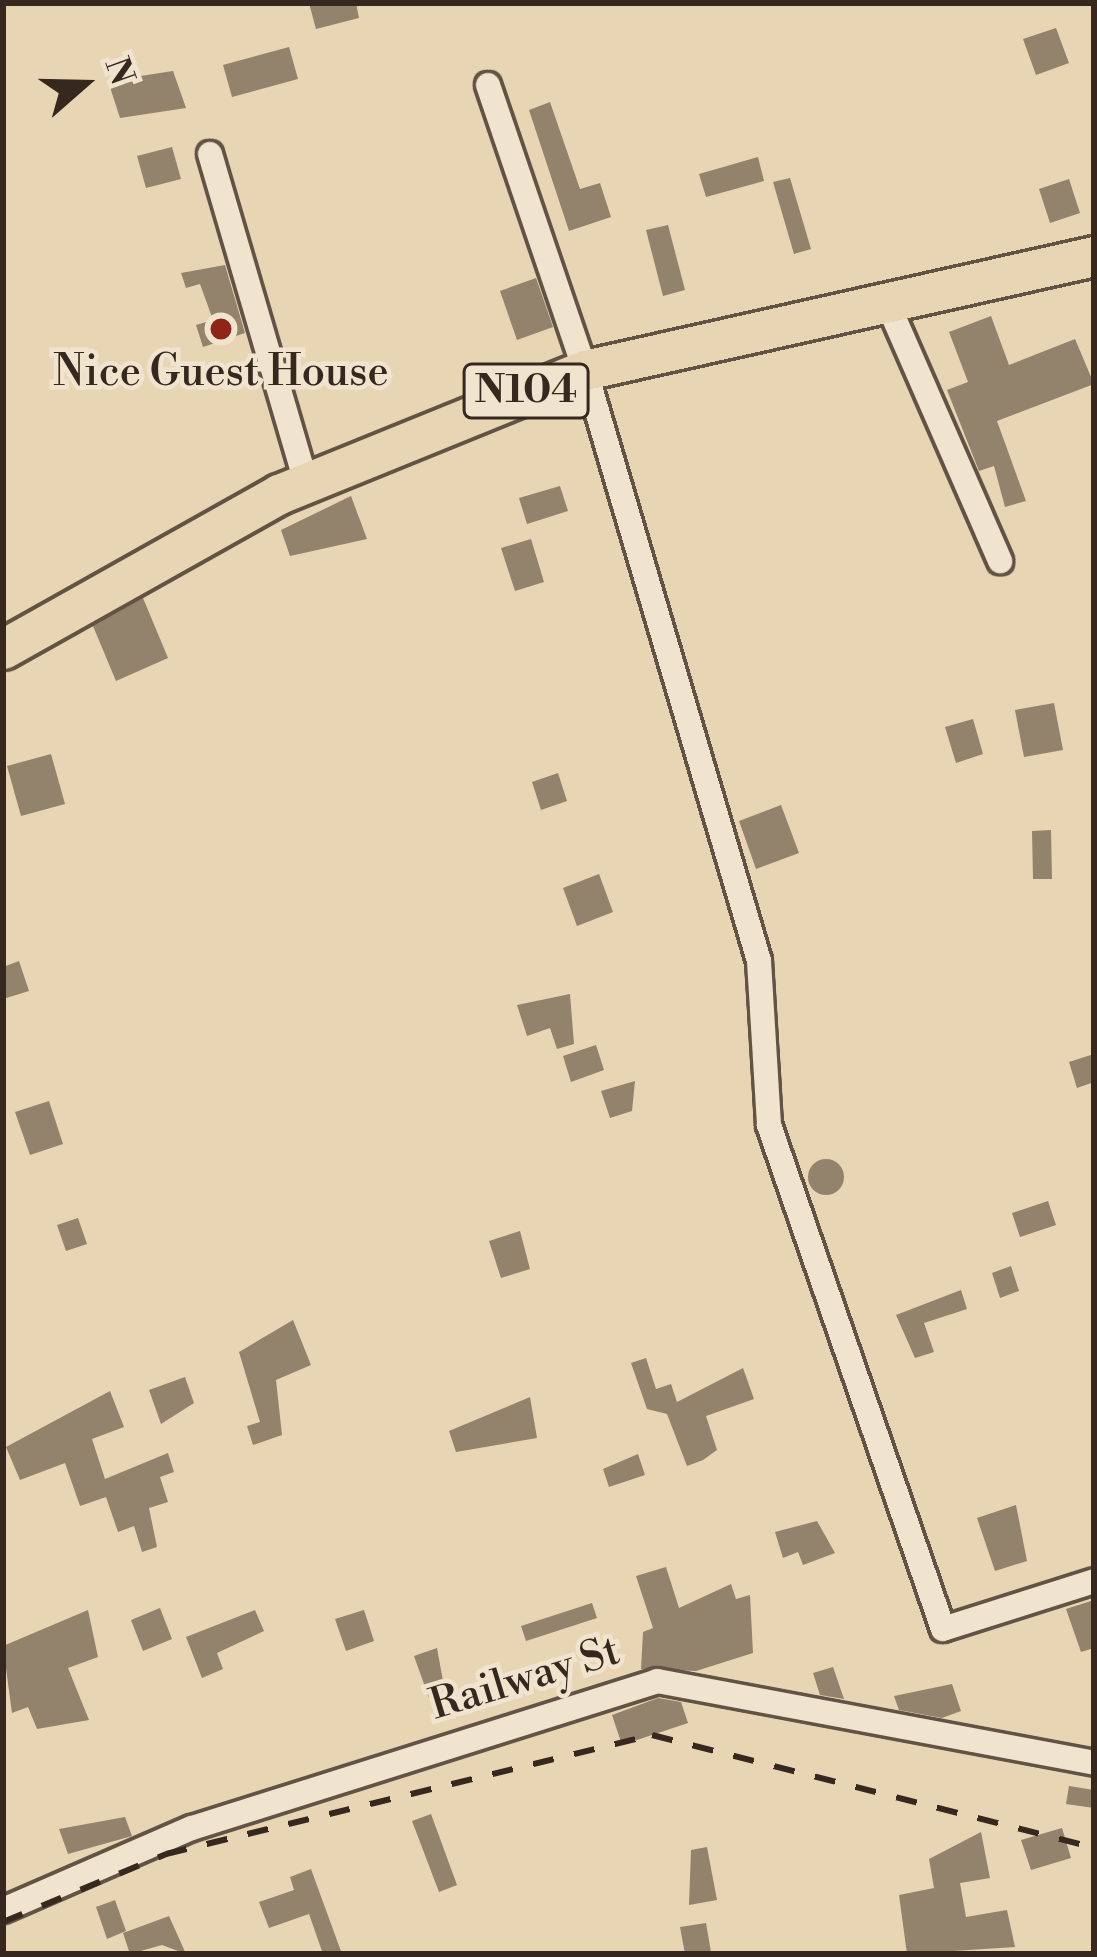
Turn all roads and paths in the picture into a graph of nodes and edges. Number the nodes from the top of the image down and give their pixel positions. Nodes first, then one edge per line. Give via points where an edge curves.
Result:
1 (488, 85) dead end
2 (210, 154) dead end
3 (1094, 256) edge
4 (886, 302) junction
5 (585, 370) junction
6 (306, 483) junction
7 (1000, 561) dead end
8 (3, 649) edge
9 (1094, 1581) edge
10 (1094, 1763) edge
11 (3, 1910) edge

1 - 5 street
2 - 6 street
3 - 4 highway, N104
4 - 5 highway, N104
4 - 7 street
5 - 6 highway, N104
5 - 9 street via 759,961 769,1125 943,1629
6 - 8 highway, N104
10 - 11 street, Railway St via 657,1681 192,1828

